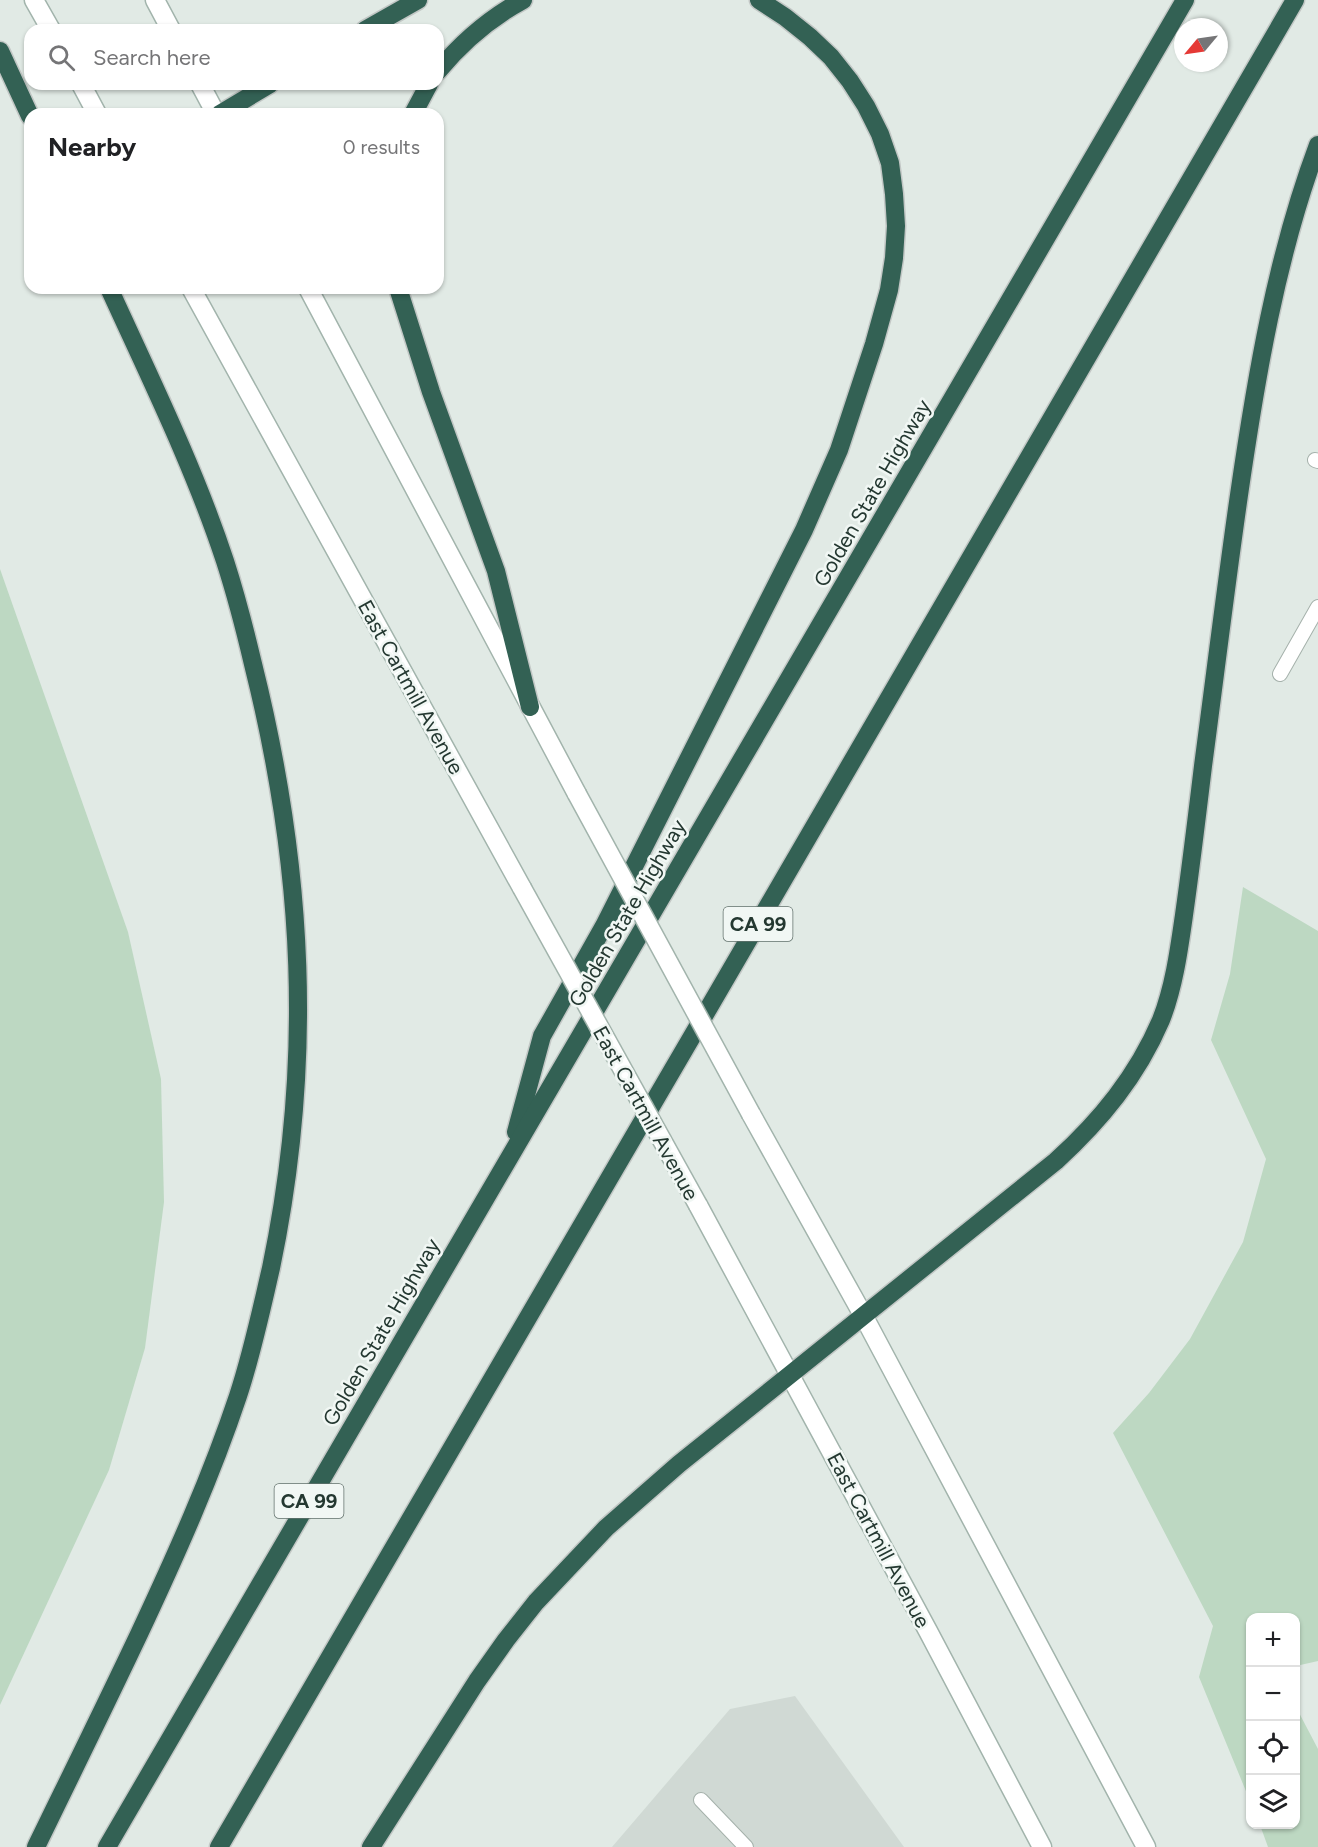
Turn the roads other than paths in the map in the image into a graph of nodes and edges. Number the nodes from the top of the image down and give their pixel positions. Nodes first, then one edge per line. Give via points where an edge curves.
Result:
1 (34, 0) edge
2 (155, 0) edge
3 (418, 0) edge
4 (523, 0) edge
5 (759, 0) edge
6 (1185, 0) edge
7 (1294, 0) edge
8 (48, 24) edge
9 (168, 24) edge
10 (376, 24) edge
11 (0, 51) edge
12 (444, 64) edge
13 (84, 90) edge
14 (204, 90) edge
15 (260, 90) edge
16 (426, 90) edge
17 (26, 108) edge
18 (94, 108) edge
19 (214, 108) edge
20 (228, 108) edge
21 (416, 108) edge
22 (1318, 145) edge
23 (112, 294) edge
24 (194, 294) edge
25 (311, 294) edge
26 (400, 294) edge
27 (1318, 607) edge
28 (1280, 674) dead end
29 (530, 706) junction
30 (510, 1155) junction
31 (863, 1315) junction
32 (790, 1375) junction
33 (701, 1800) dead end
34 (36, 1847) edge
35 (107, 1847) edge
36 (219, 1847) edge
37 (371, 1847) edge
38 (746, 1847) edge
39 (1042, 1847) edge
40 (1146, 1847) edge

1 - 8 main road
2 - 9 main road
3 - 10 highway
4 - 12 highway via 487,22
5 - 30 highway via 785,16 831,57 861,97 880,134 890,163 894,194 895,237 889,290 839,450 821,492 604,926 542,1036
6 - 30 highway, Golden State Highway / CA 99
7 - 36 highway, CA 99
11 - 17 highway
13 - 18 main road
14 - 19 main road
15 - 20 highway
16 - 21 highway
22 - 31 highway via 1293,224 1257,380 1182,929 1161,1018 1134,1073 1086,1133
23 - 34 highway via 207,508 265,712 293,885 298,953 298,1060 283,1206 258,1326 238,1395 181,1544
24 - 32 main road, East Cartmill Avenue, bridge
25 - 29 main road
26 - 29 highway via 496,571
27 - 28 lane
29 - 31 main road, bridge
30 - 35 highway, Golden State Highway / CA 99
31 - 32 highway
31 - 40 main road
32 - 37 highway via 606,1528 536,1602 477,1681
32 - 39 main road, East Cartmill Avenue
33 - 38 lane

